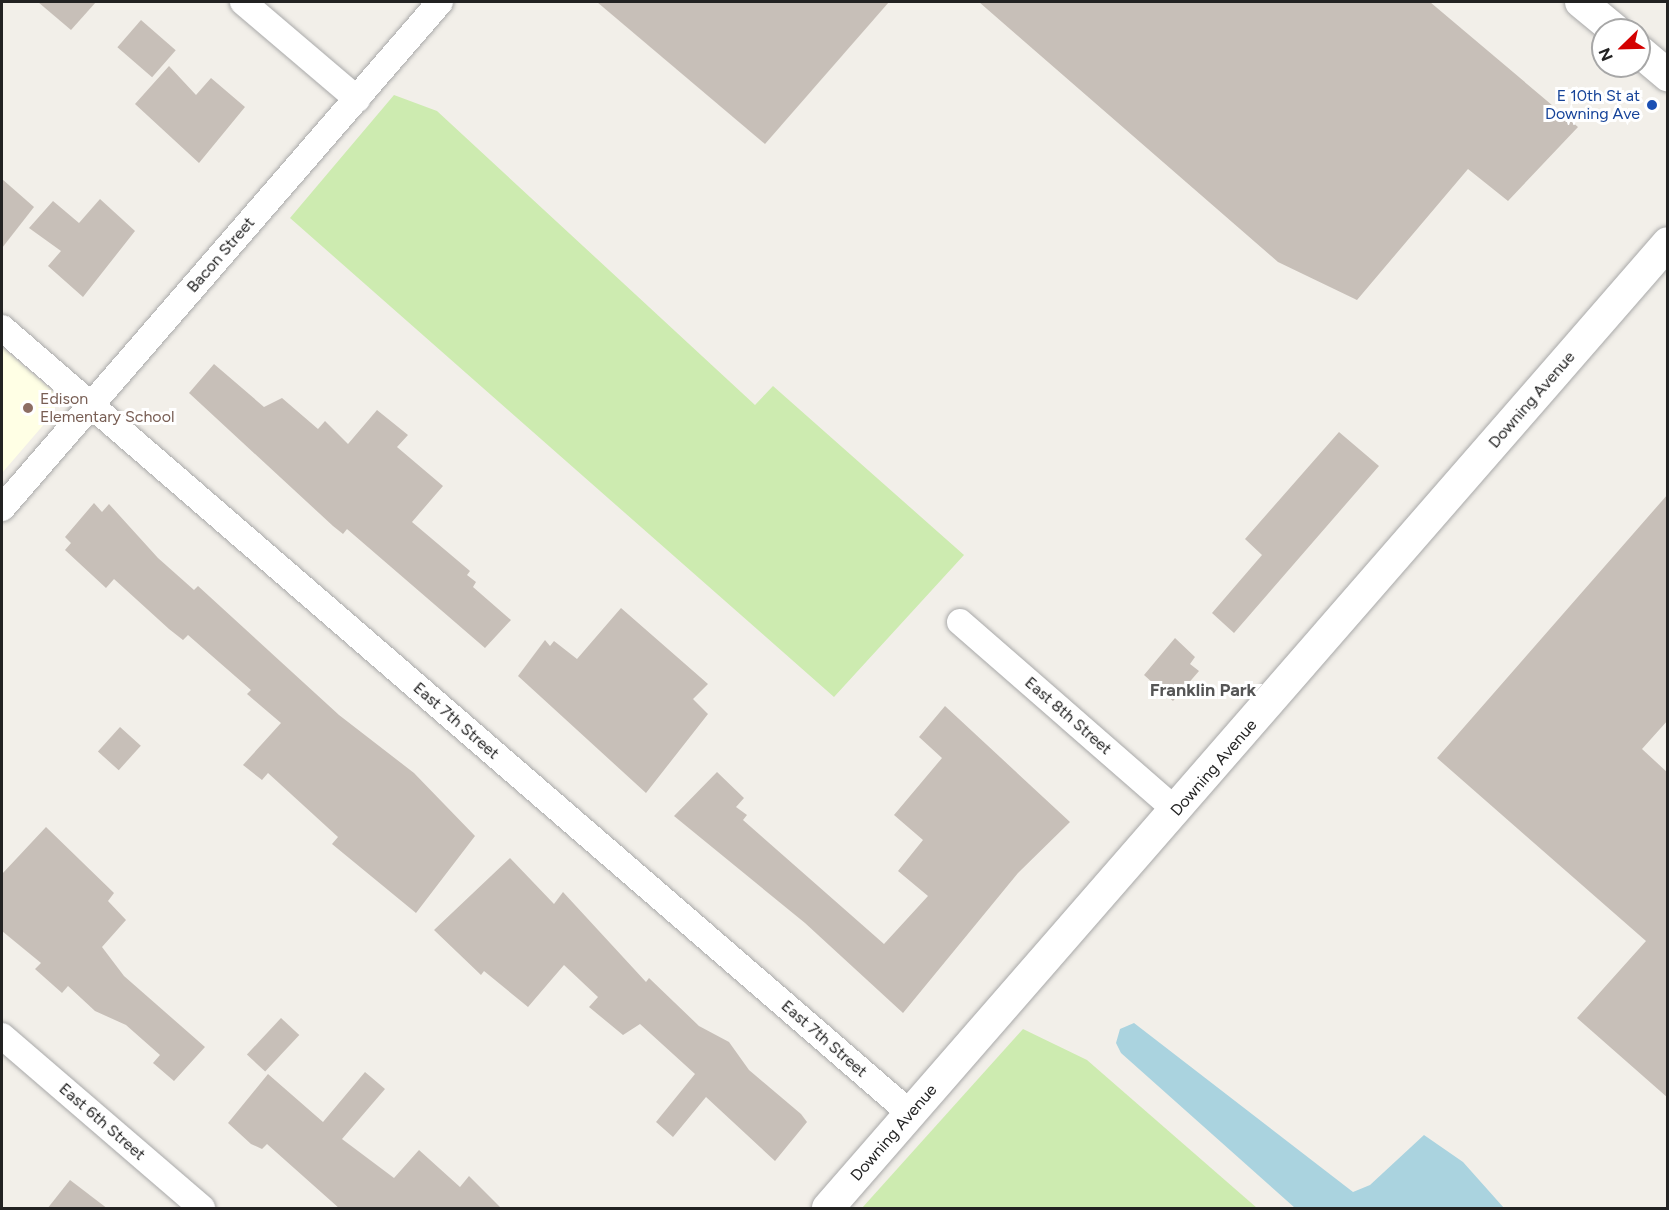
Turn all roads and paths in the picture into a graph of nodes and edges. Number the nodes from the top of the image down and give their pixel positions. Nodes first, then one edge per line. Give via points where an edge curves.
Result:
1 (243, 2) edge
2 (440, 2) edge
3 (1581, 2) edge
4 (1600, 18) edge
5 (1651, 61) edge
6 (1668, 75) edge
7 (357, 99) junction
8 (1668, 243) edge
9 (2, 328) edge
10 (91, 405) junction
11 (2, 508) edge
12 (960, 622) dead end
13 (1177, 811) junction
14 (2, 1036) edge
15 (911, 1114) junction
16 (202, 1209) edge
17 (828, 1209) edge

1 - 7 street
2 - 7 street, Bacon Street
3 - 4 street
5 - 6 street
7 - 10 street, Bacon Street
8 - 13 street, Downing Avenue
9 - 10 street, East 7th Street
10 - 11 street, Bacon Street
10 - 15 street, East 7th Street
12 - 13 street, East 8th Street
13 - 15 street, Downing Avenue
14 - 16 street, East 6th Street
15 - 17 street, Downing Avenue

